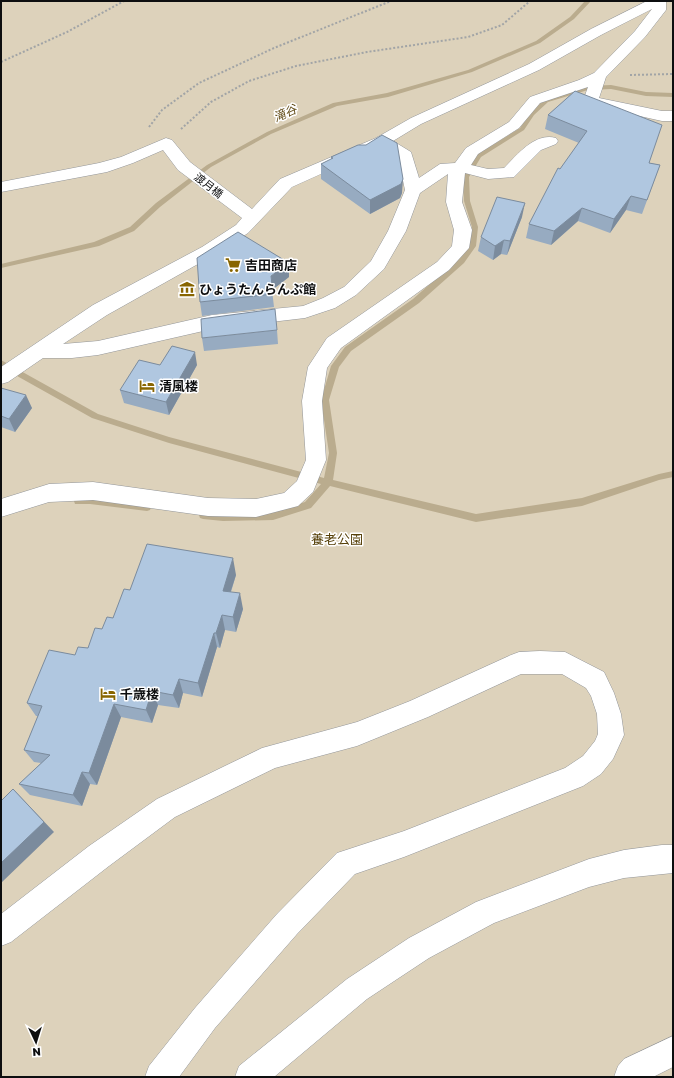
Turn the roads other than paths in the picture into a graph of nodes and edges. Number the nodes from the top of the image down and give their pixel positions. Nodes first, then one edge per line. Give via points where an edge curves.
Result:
1 (658, 1) edge
2 (599, 76) junction
3 (548, 78) junction
4 (673, 116) edge
5 (382, 141) junction
6 (550, 141) dead end
7 (406, 160) junction
8 (461, 169) junction
9 (1, 187) edge
10 (413, 190) junction
11 (253, 218) junction
12 (33, 355) junction
13 (1, 376) edge
14 (1, 508) edge
15 (673, 859) edge
16 (1, 932) edge
17 (673, 1051) edge
18 (160, 1077) edge
19 (250, 1077) edge
20 (629, 1077) edge

1 - 2 street via 659,10 640,34
1 - 3 street via 596,32
2 - 3 street
2 - 4 street via 591,101
3 - 5 street via 416,121
3 - 8 street via 535,100 514,125 472,152
5 - 7 street via 405,155
5 - 11 street via 286,183
6 - 8 street via 535,147 508,173 488,174
7 - 8 street
7 - 10 street
8 - 10 street
8 - 14 street via 456,174 454,202 463,230 460,248 443,266 334,343 318,367 312,401 315,463 306,486 290,500 256,508 208,507 93,491 50,493
9 - 11 street, 渡月橋 via 101,168 166,143 184,166
10 - 12 street via 397,231 378,265 350,291 318,309 212,322 98,348
11 - 12 street via 242,229 208,251 100,310
12 - 13 street
15 - 19 street via 624,864 589,873 486,912 420,948 357,989
16 - 18 street via 166,808 271,757 357,734 519,663 565,664 595,680 609,714 612,735 592,765 566,780 404,844 347,863 282,930 205,1018
17 - 20 street via 636,1070

